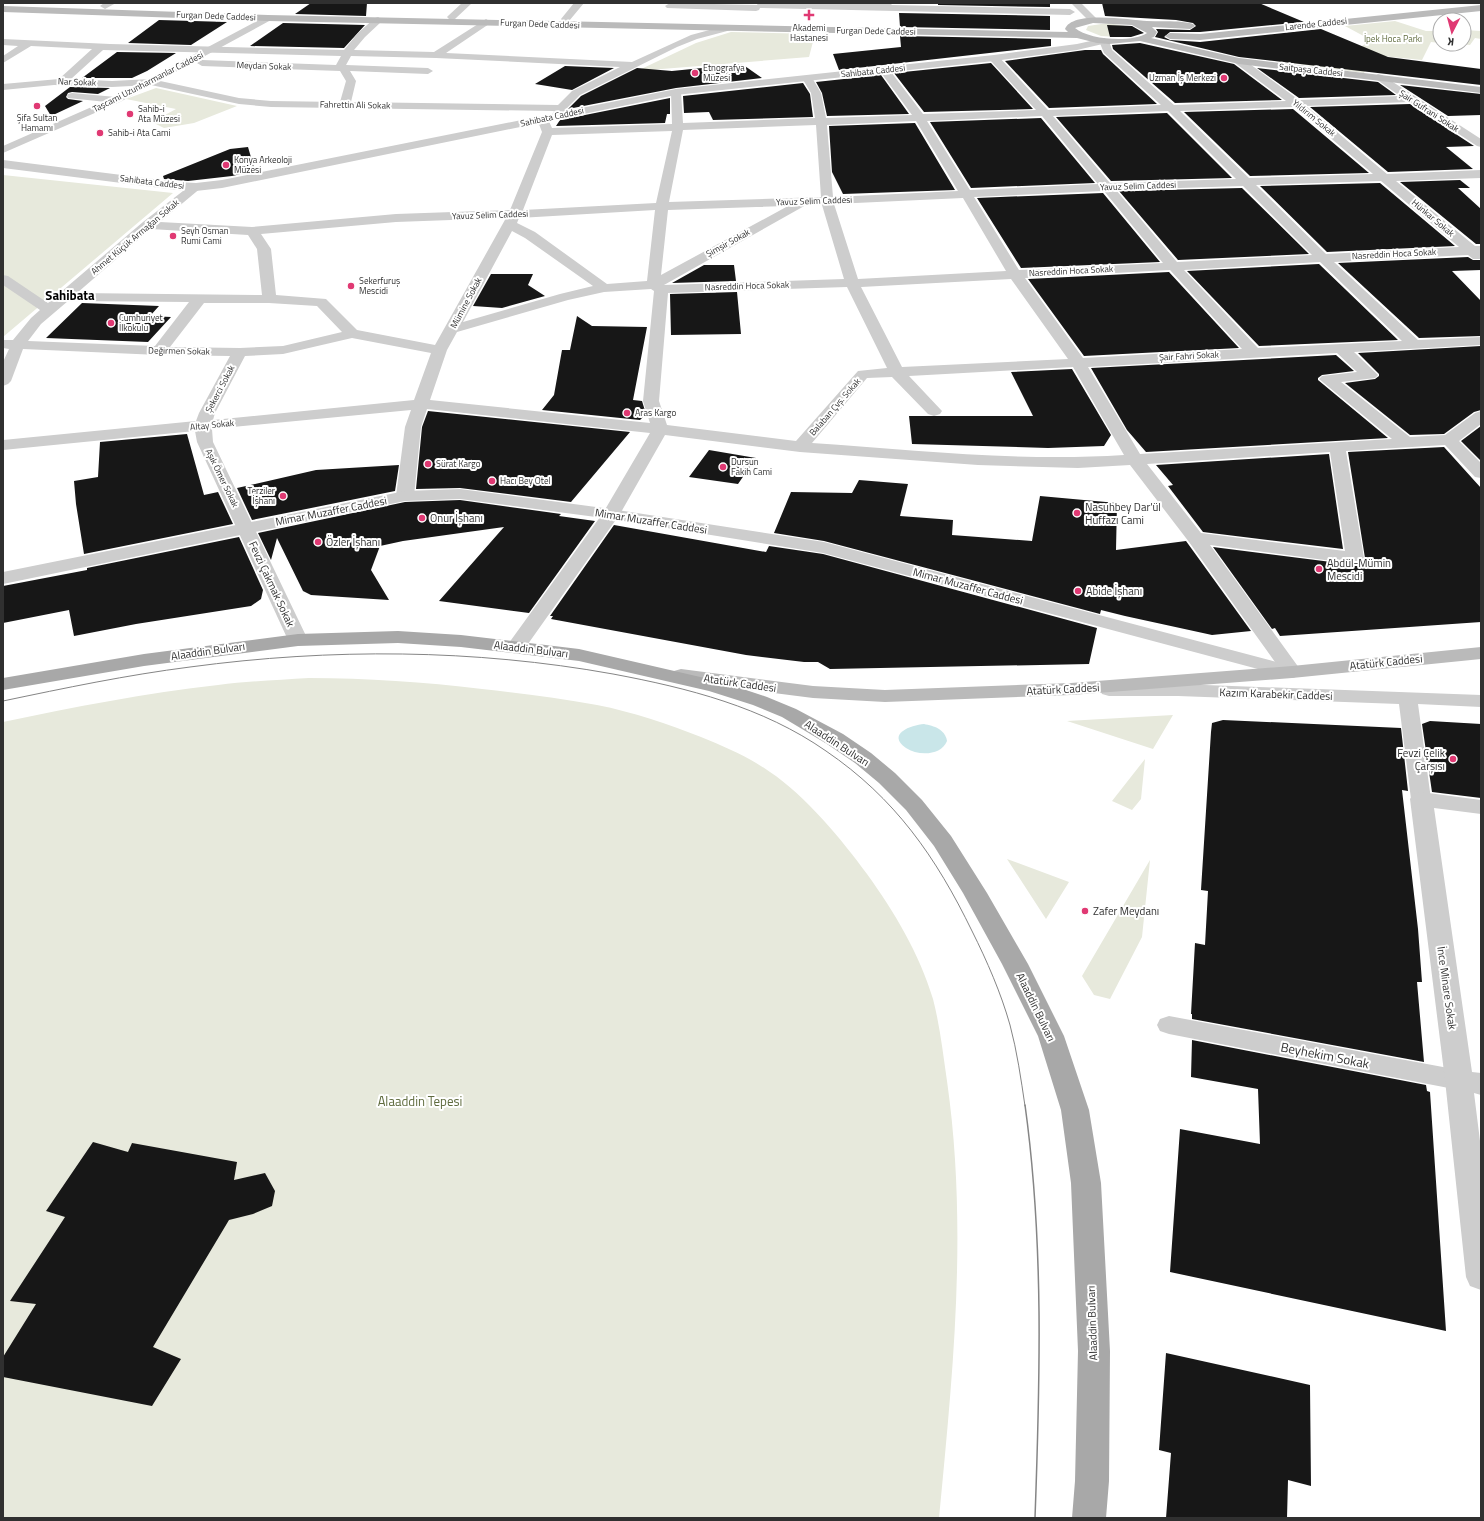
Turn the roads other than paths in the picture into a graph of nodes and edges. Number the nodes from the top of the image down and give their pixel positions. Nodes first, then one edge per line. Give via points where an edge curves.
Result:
1 (3, 3) edge
2 (466, 3) edge
3 (579, 3) edge
4 (889, 3) edge
5 (1076, 3) edge
6 (1462, 3) edge
7 (108, 5) edge
8 (671, 5) edge
9 (760, 5) edge
10 (863, 7) junction
11 (875, 7) junction
12 (3, 9) edge
13 (318, 10) dead end
14 (1480, 10) edge
15 (286, 12) joint
16 (1070, 12) dead end
17 (268, 13) junction
18 (342, 15) junction
19 (452, 17) junction
20 (566, 19) junction
21 (378, 20) junction
22 (660, 20) junction
23 (1093, 20) junction
24 (486, 22) junction
25 (746, 22) junction
26 (1137, 23) junction
27 (859, 24) junction
28 (1044, 24) dead end
29 (1060, 24) dead end
30 (1075, 24) junction
31 (728, 28) junction
32 (1076, 35) junction
33 (1147, 37) junction
34 (1104, 41) junction
35 (3, 42) edge
36 (30, 43) junction
37 (101, 46) junction
38 (211, 49) junction
39 (346, 52) junction
40 (436, 55) junction
41 (994, 58) junction
42 (3, 60) edge
43 (1239, 61) junction
44 (186, 63) junction
45 (634, 64) junction
46 (342, 68) junction
47 (884, 70) junction
48 (428, 71) dead end
49 (1378, 77) junction
50 (807, 78) junction
51 (63, 82) junction
52 (151, 82) junction
53 (3, 88) edge
54 (1481, 90) edge
55 (676, 92) junction
56 (45, 93) dead end
57 (61, 95) dead end
58 (1410, 99) junction
59 (116, 100) junction
60 (1297, 104) junction
61 (345, 105) junction
62 (1172, 109) junction
63 (559, 112) junction
64 (1045, 113) junction
65 (920, 118) junction
66 (542, 119) junction
67 (821, 122) junction
68 (678, 127) junction
69 (548, 132) junction
70 (1481, 144) edge
71 (3, 150) edge
72 (3, 164) edge
73 (1481, 174) edge
74 (1386, 177) junction
75 (1247, 183) junction
76 (196, 187) junction
77 (1108, 187) junction
78 (966, 194) junction
79 (827, 201) junction
80 (804, 202) junction
81 (662, 206) junction
82 (512, 219) junction
83 (148, 225) junction
84 (252, 230) junction
85 (1478, 253) edge
86 (1322, 258) junction
87 (1173, 266) junction
88 (1015, 274) junction
89 (3, 279) edge
90 (852, 283) junction
91 (657, 287) junction
92 (604, 288) junction
93 (64, 297) junction
94 (200, 298) junction
95 (269, 299) junction
96 (49, 310) junction
97 (453, 329) junction
98 (352, 334) junction
99 (1481, 341) edge
100 (3, 344) edge
101 (18, 344) junction
102 (1414, 344) junction
103 (1340, 348) junction
104 (440, 350) junction
105 (159, 351) junction
106 (240, 352) junction
107 (1254, 353) junction
108 (1078, 362) junction
109 (897, 373) junction
110 (3, 381) edge
111 (421, 404) junction
112 (934, 411) dead end
113 (1481, 416) edge
114 (203, 426) junction
115 (660, 429) junction
116 (1449, 440) junction
117 (1406, 442) junction
118 (3, 445) edge
119 (1337, 446) junction
120 (800, 447) junction
121 (1135, 460) junction
122 (1481, 473) edge
123 (405, 496) junction
124 (611, 514) junction
125 (246, 528) junction
126 (1195, 538) junction
127 (3, 578) edge
128 (298, 640) junction
129 (516, 647) junction
130 (1481, 653) edge
131 (645, 670) junction
132 (1292, 672) junction
133 (3, 684) edge
134 (1071, 689) junction
135 (1408, 699) junction
136 (1481, 701) edge
137 (1421, 799) junction
138 (1481, 807) edge
139 (1169, 1025) dead end
140 (1470, 1082) edge
141 (1481, 1277) edge
142 (1089, 1518) edge

1 - 7 main road, Furgan Dede Caddesi
2 - 19 street
3 - 20 street
4 - 11 street
5 - 23 street
6 - 26 main road, Larende Caddesi via 1265,24 1201,27
7 - 17 main road, Furgan Dede Caddesi
8 - 9 street
8 - 22 street
9 - 10 street
9 - 25 street
10 - 11 street
10 - 27 street
11 - 16 street
12 - 17 main road, Furgan Dede Caddesi
13 - 18 main road
14 - 33 main road, Larende Caddesi via 1200,37
15 - 17 main road, Taşcami Uzunharmanlar Caddesi
15 - 18 main road, Furgan Dede Caddesi
17 - 21 main road, Furgan Dede Caddesi
17 - 38 street, Taşcami Uzunharmanlar Caddesi
18 - 19 main road, Furgan Dede Caddesi
19 - 20 main road, Furgan Dede Caddesi
20 - 22 main road, Furgan Dede Caddesi
21 - 24 main road, Furgan Dede Caddesi
21 - 39 street via 358,37
22 - 25 main road, Furgan Dede Caddesi
23 - 26 main road, Larende Caddesi
23 - 30 main road, Larende Caddesi
24 - 31 main road, Furgan Dede Caddesi
24 - 40 street
25 - 27 main road, Furgan Dede Caddesi
26 - 33 main road via 1150,29 1152,32
27 - 28 main road, Furgan Dede Caddesi
29 - 30 main road
30 - 32 main road via 1070,29
31 - 32 main road, Furgan Dede Caddesi
31 - 45 street via 694,37
32 - 34 main road, Furgan Dede Caddesi
33 - 34 main road, Furgan Dede Caddesi
33 - 43 main road, Saitpaşa Caddesi
34 - 41 street, Sahibata Caddesi
34 - 62 street via 1107,51
35 - 36 street
36 - 37 street
36 - 42 street
37 - 38 street
37 - 51 street
38 - 39 street
38 - 44 street, Taşcami Uzunharmanlar Caddesi
39 - 40 street
39 - 46 street via 340,65
40 - 45 street
41 - 47 street, Sahibata Caddesi
41 - 64 street
43 - 49 main road, Saitpaşa Caddesi
43 - 60 street, Yıldırım Sokak
44 - 46 street, Meydan Sokak
44 - 52 street, Taşcami Uzunharmanlar Caddesi
45 - 63 street via 576,93
46 - 48 street, Meydan Sokak
46 - 61 street via 351,81
47 - 50 street, Sahibata Caddesi
47 - 65 street
49 - 54 main road, Saitpaşa Caddesi
49 - 58 street, Şair Gufrani Sokak
50 - 55 street, Sahibata Caddesi
50 - 67 street via 816,93
51 - 52 street, Nar Sokak
51 - 53 street, Nar Sokak
52 - 59 street, Taşcami Uzunharmanlar Caddesi
52 - 61 street, Fahrettin Ali Sokak via 239,101
53 - 56 street
55 - 63 street, Sahibata Caddesi
55 - 68 street
57 - 59 street
58 - 60 street
58 - 70 street, Şair Gufrani Sokak
59 - 71 street, Taşcami Uzunharmanlar Caddesi
60 - 62 street
60 - 74 street, Yıldırım Sokak
61 - 63 street, Fahrettin Ali Sokak
62 - 64 street
62 - 75 street
63 - 66 street, Sahibata Caddesi
64 - 65 street
64 - 77 street
65 - 67 street
65 - 78 street
66 - 69 street
66 - 76 street, Sahibata Caddesi via 222,184
67 - 68 street
67 - 79 street
68 - 69 street
68 - 81 street
69 - 82 street, Mümine Sokak
72 - 76 street, Sahibata Caddesi
73 - 74 street, Yavuz Selim Caddesi
74 - 75 street, Yavuz Selim Caddesi
74 - 85 street, Hünkar Sokak
75 - 77 street, Yavuz Selim Caddesi
75 - 86 street
76 - 83 street, Ahmet Küçük Armağan Sokak
77 - 78 street, Yavuz Selim Caddesi
77 - 87 street
78 - 79 street, Yavuz Selim Caddesi
78 - 88 street
79 - 80 street, Yavuz Selim Caddesi
79 - 90 street
80 - 81 street, Yavuz Selim Caddesi
80 - 91 street, Şimşir Sokak
81 - 82 street, Yavuz Selim Caddesi
81 - 91 street
82 - 84 street, Yavuz Selim Caddesi via 396,218
82 - 92 street
82 - 97 street, Mümine Sokak
83 - 84 street, Yavuz Selim Caddesi
83 - 93 street, Ahmet Küçük Armağan Sokak
84 - 95 street via 264,249
85 - 86 street, Nasreddin Hoca Sokak
86 - 87 street, Nasreddin Hoca Sokak
86 - 102 street
87 - 88 street, Nasreddin Hoca Sokak
87 - 107 street
88 - 90 street, Nasreddin Hoca Sokak
88 - 108 street
89 - 96 street
90 - 91 street, Nasreddin Hoca Sokak
90 - 109 street
91 - 92 street, Nasreddin Hoca Sokak
91 - 115 street via 651,401
92 - 97 street, Nasreddin Hoca Sokak
93 - 94 street
93 - 96 street, Ahmet Küçük Armağan Sokak
94 - 95 street
94 - 105 street
95 - 98 street via 321,302
96 - 101 street, Ahmet Küçük Armağan Sokak via 36,321
97 - 104 street, Mümine Sokak
98 - 104 street
98 - 106 street, Değirmen Sokak via 283,350
99 - 102 street, Şair Fahri Sokak
100 - 101 street, Değirmen Sokak
101 - 105 street, Değirmen Sokak
101 - 110 street, Ahmet Küçük Armağan Sokak
102 - 103 street, Şair Fahri Sokak
103 - 107 street, Şair Fahri Sokak
103 - 117 street via 1370,375 1327,379
104 - 111 street, Mümine Sokak
105 - 106 street, Değirmen Sokak
106 - 114 street, Şekerci Sokak via 207,413
107 - 108 street, Şair Fahri Sokak
108 - 109 street, Şair Fahri Sokak
108 - 121 street
109 - 112 street
109 - 120 street, Balaban Çvş. Sokak via 863,374
111 - 114 street, Altay Sokak
111 - 115 street, Altay Sokak
111 - 123 street, Mümine Sokak via 412,427
113 - 116 street
114 - 118 street, Altay Sokak
114 - 125 street, Aşık Ömer Sokak via 204,442
115 - 120 street, Altay Sokak
115 - 124 street
116 - 117 street, Altay Sokak
116 - 122 street
117 - 119 street, Altay Sokak
119 - 121 street, Altay Sokak
119 - 126 street via 1355,558
120 - 121 street, Altay Sokak via 978,460 1078,463
121 - 126 street
123 - 124 street, Mimar Muzaffer Caddesi via 460,494
123 - 125 street, Mimar Muzaffer Caddesi
124 - 129 street
124 - 132 street, Mimar Muzaffer Caddesi via 824,548
125 - 127 street, Mimar Muzaffer Caddesi
125 - 128 street, Fevzi Çakmak Sokak
126 - 132 street
128 - 129 main road, Alaaddin Bulvarı via 398,637
128 - 133 main road, Alaaddin Bulvarı via 144,660
129 - 131 main road, Alaaddin Bulvarı via 580,655
130 - 132 main road, Atatürk Caddesi
131 - 134 main road, Atatürk Caddesi via 813,692 885,696
131 - 142 main road, Alaaddin Bulvarı via 715,686 760,700 789,713 863,758 914,805 943,841 1015,964 1056,1051 1075,1110 1086,1182 1094,1351
132 - 134 main road, Atatürk Caddesi
134 - 135 street, Kazım Karabekir Caddesi via 1178,690
135 - 136 street, Kazım Karabekir Caddesi
135 - 137 street, İnce Minare Sokak
137 - 138 street
137 - 140 street, İnce Minare Sokak
139 - 140 street, Beyhekim Sokak
140 - 141 street, İnce Minare Sokak

